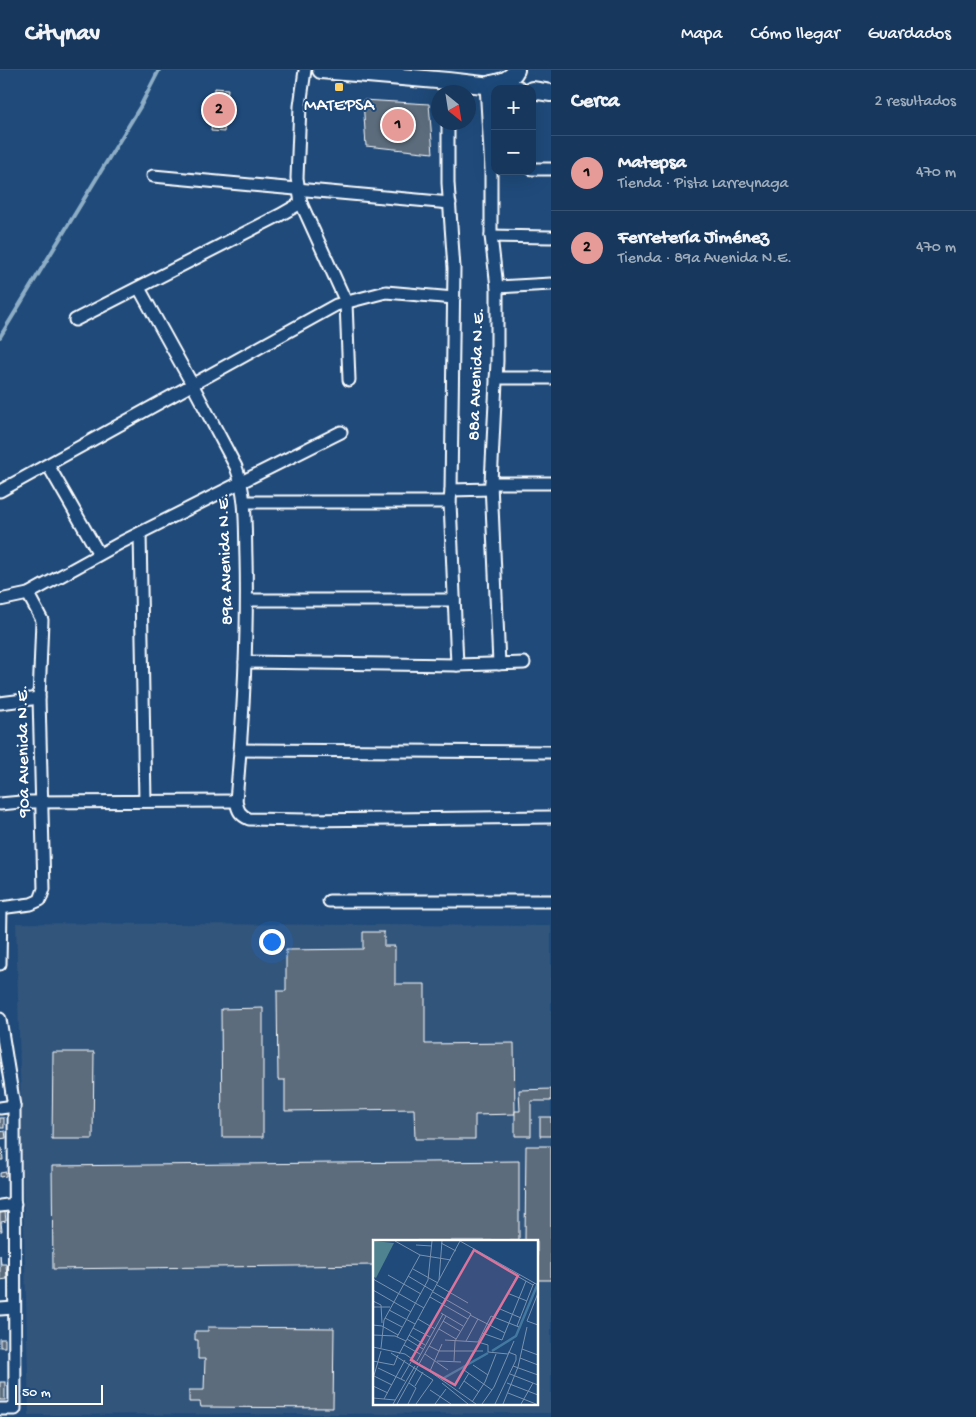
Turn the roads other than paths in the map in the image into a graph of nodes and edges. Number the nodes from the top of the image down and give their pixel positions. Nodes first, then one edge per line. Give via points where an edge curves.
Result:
1 (305, 70) edge
2 (321, 70) edge
3 (516, 70) edge
4 (433, 85) edge
5 (486, 85) junction
6 (476, 86) edge
7 (491, 86) edge
8 (536, 90) edge
9 (551, 92) edge
10 (448, 130) edge
11 (491, 145) edge
12 (536, 169) edge
13 (551, 169) edge
14 (493, 175) edge
15 (153, 176) dead end
16 (299, 190) junction
17 (301, 203) junction
18 (450, 203) junction
19 (492, 236) junction
20 (551, 237) edge
21 (551, 284) edge
22 (497, 287) junction
23 (138, 288) junction
24 (454, 298) junction
25 (346, 302) junction
26 (75, 320) dead end
27 (496, 378) junction
28 (551, 378) edge
29 (348, 380) dead end
30 (192, 384) junction
31 (341, 432) dead end
32 (48, 464) junction
33 (242, 482) junction
34 (551, 483) edge
35 (491, 486) junction
36 (0, 492) edge
37 (450, 496) junction
38 (245, 502) junction
39 (140, 533) junction
40 (99, 554) junction
41 (28, 594) junction
42 (0, 600) edge
43 (247, 600) junction
44 (454, 600) junction
45 (244, 662) junction
46 (524, 663) dead end
47 (499, 664) junction
48 (457, 665) junction
49 (39, 698) junction
50 (0, 703) edge
51 (241, 750) junction
52 (551, 752) edge
53 (145, 801) junction
54 (236, 801) junction
55 (42, 802) junction
56 (0, 804) edge
57 (551, 816) edge
58 (329, 901) dead end
59 (551, 901) edge
60 (0, 908) edge
61 (0, 964) edge
62 (0, 1019) edge
63 (14, 1106) junction
64 (0, 1108) edge
65 (15, 1204) junction
66 (0, 1206) edge
67 (14, 1308) junction
68 (0, 1310) edge
69 (0, 1409) edge

1 - 16 street via 300,106
2 - 4 main road
3 - 5 main road via 504,81
5 - 6 main road
5 - 7 main road
5 - 11 street, 88a Avenida N.E.
8 - 9 main road
10 - 18 street, 88a Avenida N.E.
12 - 13 street
14 - 19 street, 88a Avenida N.E.
15 - 16 street
16 - 17 street
16 - 18 street
17 - 23 street
17 - 25 street
18 - 24 street, 88a Avenida N.E.
19 - 20 street
19 - 22 street, 88a Avenida N.E.
21 - 22 street
22 - 27 street, 88a Avenida N.E.
23 - 26 street
23 - 30 street, 89a Avenida N.E.
24 - 25 street via 386,292
24 - 37 street, 88a Avenida N.E.
25 - 29 street
25 - 30 street via 336,304
27 - 28 street
27 - 35 street, 88a Avenida N.E.
30 - 32 street
30 - 33 street, 89a Avenida N.E.
31 - 33 street
32 - 36 street
32 - 40 street
33 - 38 street, 89a Avenida N.E.
33 - 39 street
34 - 35 street
35 - 37 street
35 - 47 street, 88a Avenida N.E.
37 - 38 street
37 - 44 street, 88a Avenida N.E.
38 - 43 street, 89a Avenida N.E.
39 - 40 street
39 - 53 street
40 - 41 street
41 - 42 street
41 - 49 street, 90a Avenida N.E. via 42,620
43 - 44 street
43 - 45 street, 89a Avenida N.E.
44 - 48 street, 88a Avenida N.E.
45 - 48 street
45 - 51 street, 89a Avenida N.E.
46 - 47 street
47 - 48 street
49 - 50 street
49 - 55 street, 90a Avenida N.E.
51 - 52 street
51 - 54 street, 89a Avenida N.E.
53 - 54 street
53 - 55 street
54 - 57 street via 237,810 249,819
55 - 56 street
55 - 60 street, 90a Avenida N.E. via 44,889 40,900
58 - 59 street
60 - 61 street
62 - 63 street
63 - 64 street
63 - 65 street
65 - 66 street
65 - 67 street
67 - 68 street
67 - 69 street via 14,1408

